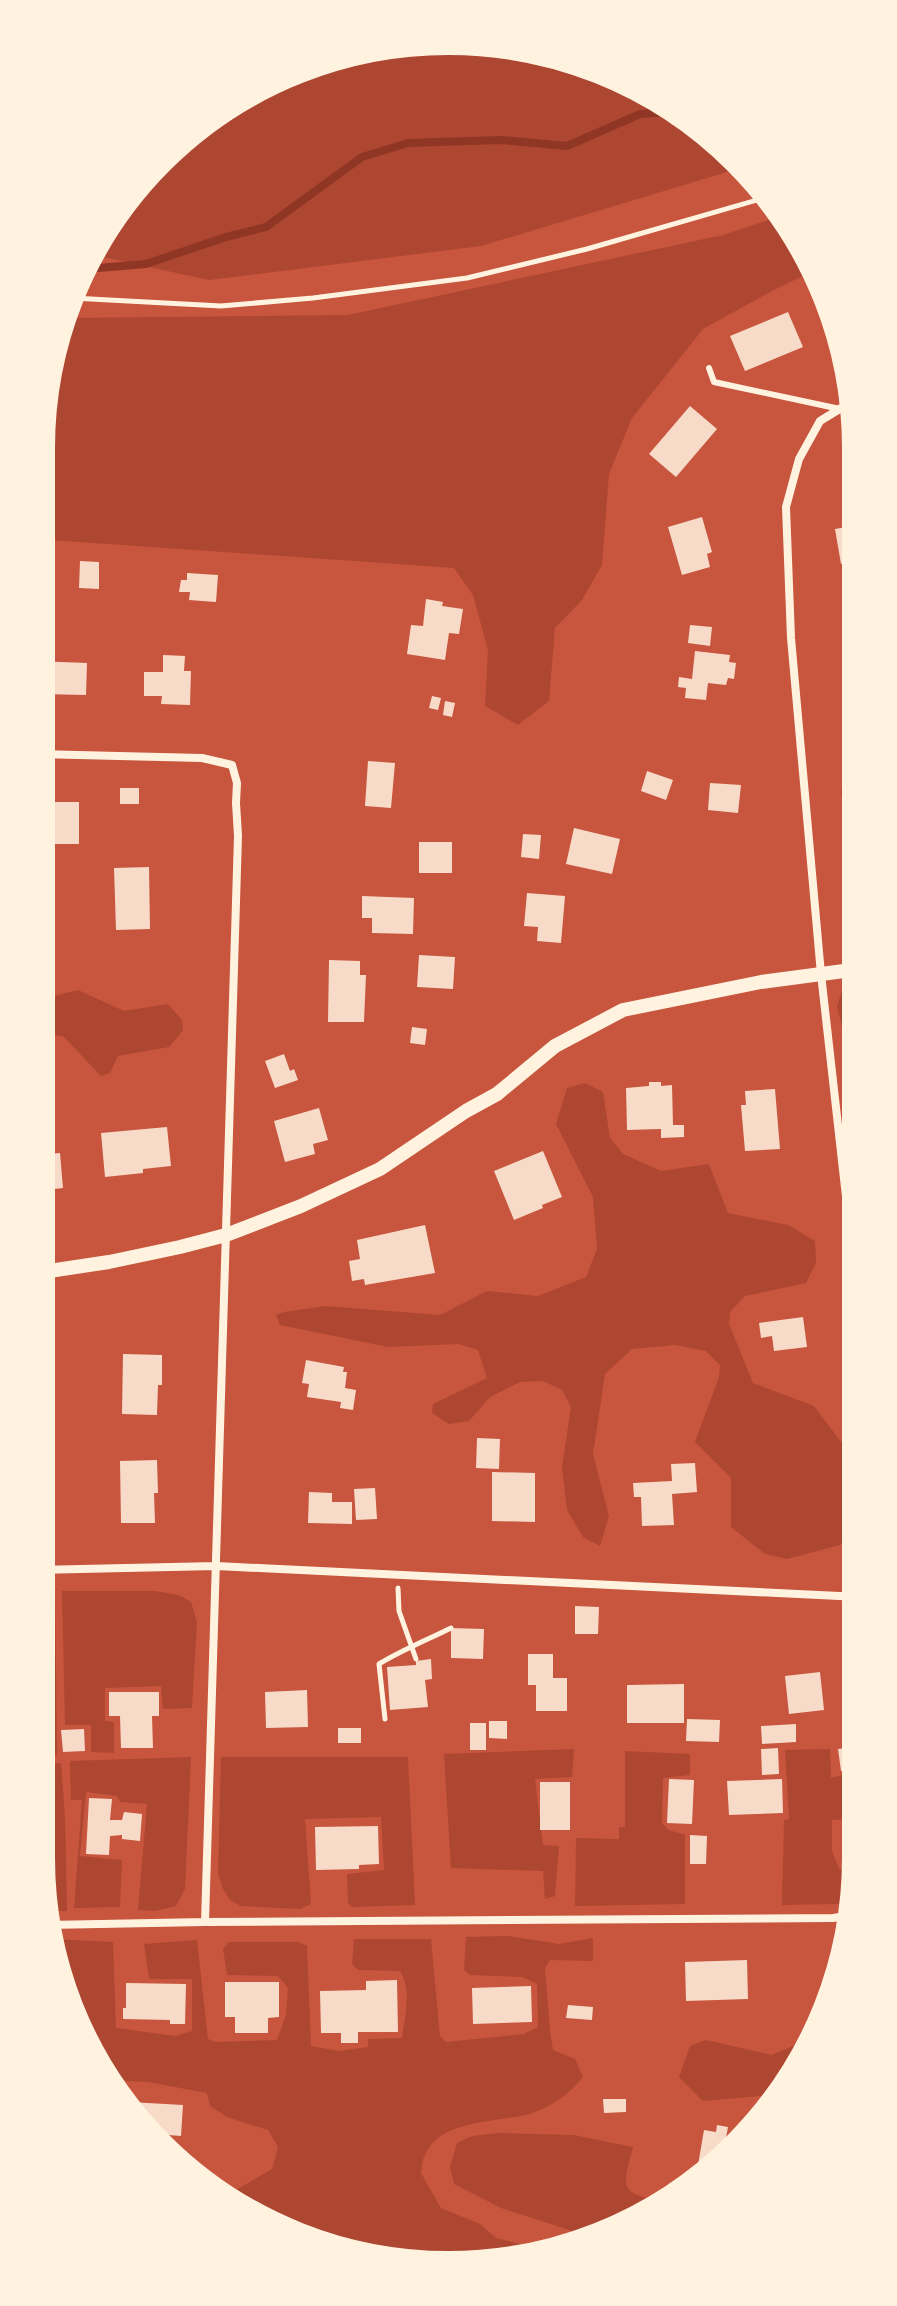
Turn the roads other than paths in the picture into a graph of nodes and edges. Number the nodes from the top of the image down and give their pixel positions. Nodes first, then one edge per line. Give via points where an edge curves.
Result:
1 (709, 368) dead end
2 (845, 407) edge
3 (840, 409) junction
4 (50, 754) edge
5 (847, 971) edge
6 (821, 974) junction
7 (847, 1205) edge
8 (226, 1235) junction
9 (50, 1271) edge
10 (216, 1566) junction
11 (50, 1570) edge
12 (847, 1596) edge
13 (843, 1917) edge
14 (205, 1922) junction
15 (56, 1925) edge

1 - 3 lane via 714,382
2 - 3 street
3 - 6 street via 820,421 799,459 786,507 791,638
4 - 8 street via 202,758 232,765 238,836
5 - 6 street
6 - 7 street
6 - 8 street via 623,1010 555,1046 497,1094 380,1169
8 - 9 street
8 - 10 street
10 - 11 street
10 - 12 street
10 - 14 street
13 - 14 street
14 - 15 street

